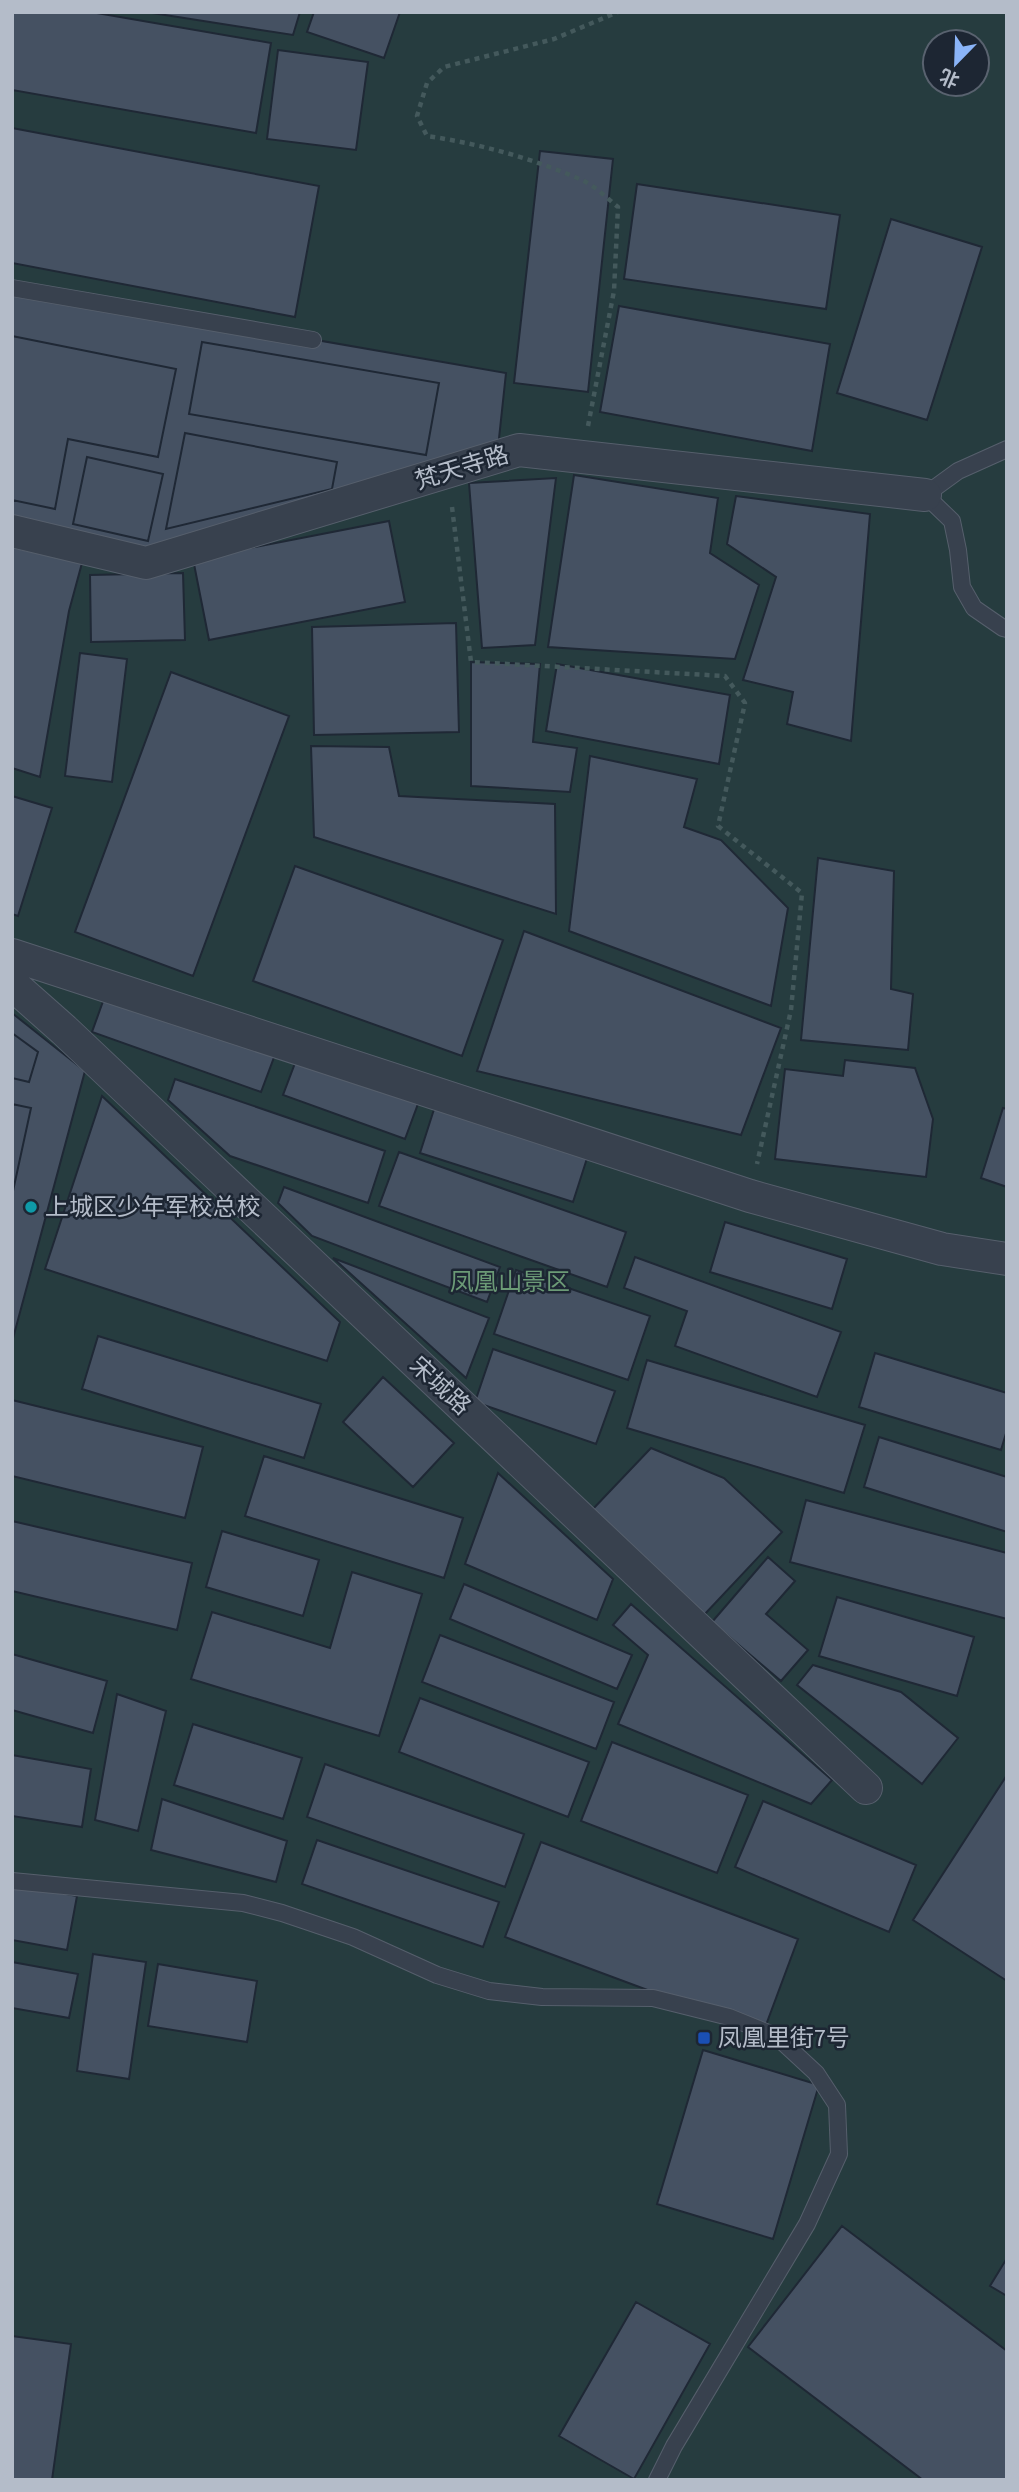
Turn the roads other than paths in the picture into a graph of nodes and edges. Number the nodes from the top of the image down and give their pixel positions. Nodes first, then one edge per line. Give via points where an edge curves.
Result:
1 (12, 288) edge
2 (313, 340) dead end
3 (1007, 449) edge
4 (925, 495) junction
5 (12, 531) edge
6 (1007, 629) edge
7 (12, 955) edge
8 (12, 984) edge
9 (1007, 1259) edge
10 (866, 1788) dead end
11 (12, 1881) edge
12 (657, 2480) edge

1 - 2 lane
3 - 4 lane via 958,471
4 - 5 street, 梵天寺路 via 519,450 146,563
4 - 6 lane via 952,522 962,587 974,608
7 - 9 street via 750,1196 942,1249
8 - 10 street, 宋城路
11 - 12 lane via 243,1903 353,1937 438,1975 489,1990 542,1997 653,1998 729,2017 776,2036 816,2073 837,2105 839,2154 807,2224

